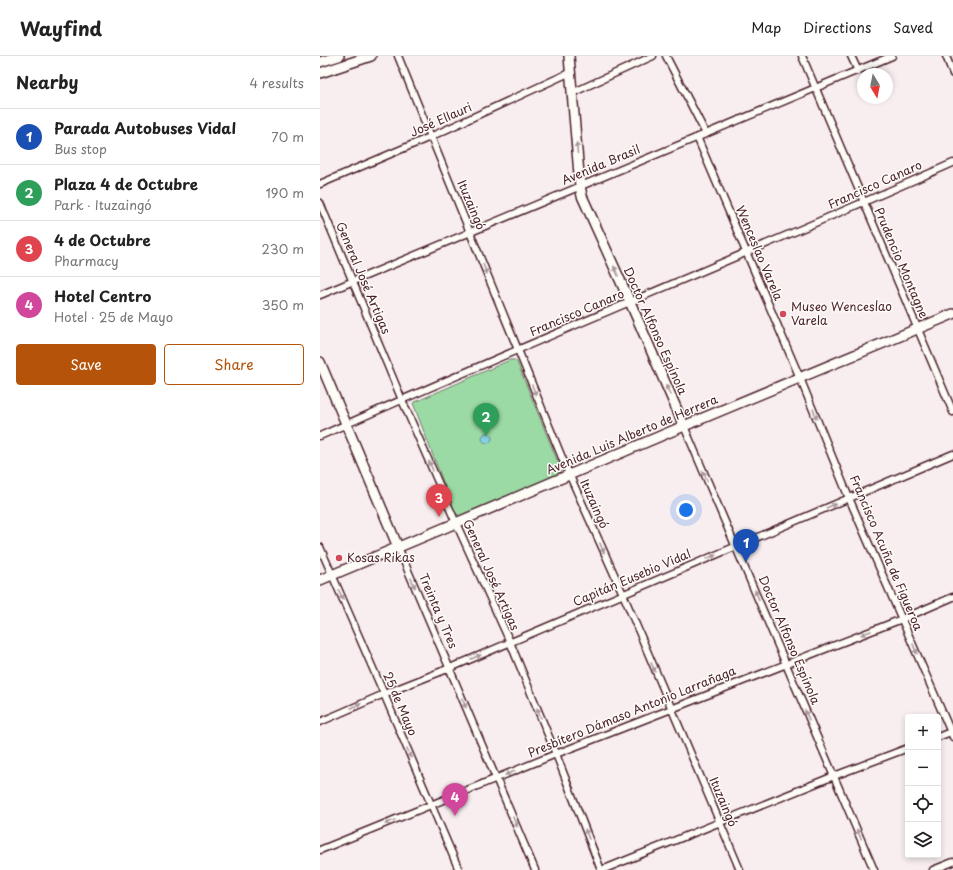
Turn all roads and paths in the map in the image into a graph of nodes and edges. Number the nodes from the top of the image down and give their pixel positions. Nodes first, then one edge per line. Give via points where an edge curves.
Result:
1 (340, 56) edge
2 (371, 56) edge
3 (398, 56) edge
4 (569, 56) edge
5 (653, 56) edge
6 (666, 56) edge
7 (802, 56) edge
8 (851, 56) edge
9 (892, 56) edge
10 (949, 58) edge
11 (320, 62) edge
12 (865, 68) edge
13 (857, 69) edge
14 (857, 71) edge
15 (570, 72) junction
16 (320, 73) edge
17 (953, 74) edge
18 (816, 89) junction
19 (572, 93) junction
20 (706, 134) junction
21 (430, 137) junction
22 (697, 137) junction
23 (953, 162) edge
24 (320, 184) edge
25 (580, 186) junction
26 (864, 202) junction
27 (320, 203) edge
28 (471, 233) junction
29 (747, 253) junction
30 (352, 282) junction
31 (320, 295) edge
32 (630, 302) junction
33 (953, 314) edge
34 (918, 328) junction
35 (518, 350) junction
36 (320, 362) edge
37 (800, 378) junction
38 (402, 400) junction
39 (953, 412) edge
40 (347, 424) junction
41 (684, 426) junction
42 (320, 436) edge
43 (953, 454) edge
44 (569, 475) junction
45 (849, 498) junction
46 (456, 523) junction
47 (736, 546) junction
48 (320, 547) edge
49 (398, 547) junction
50 (332, 575) junction
51 (320, 580) edge
52 (623, 594) junction
53 (953, 597) edge
54 (902, 619) junction
55 (510, 642) junction
56 (786, 664) junction
57 (450, 668) junction
58 (384, 694) junction
59 (671, 709) junction
60 (320, 722) edge
61 (952, 733) edge
62 (941, 736) edge
63 (905, 749) edge
64 (556, 754) junction
65 (834, 776) junction
66 (496, 778) junction
67 (431, 806) junction
68 (720, 822) junction
69 (320, 850) edge
70 (953, 862) edge
71 (459, 870) edge
72 (535, 870) edge
73 (602, 870) edge
74 (740, 870) edge
75 (874, 870) edge
76 (933, 870) edge

1 - 11 main road
2 - 16 main road
3 - 21 street, Ituzaingó
4 - 15 main road, Doctor Alfonso Espínola
5 - 19 street
6 - 20 street
7 - 18 street, Prudencio Montagne
8 - 13 street
9 - 12 street, Avenida Brasil
10 - 17 street
14 - 18 street, Avenida Brasil
15 - 19 main road, Doctor Alfonso Espínola
15 - 21 street, José Ellauri
18 - 20 street, Avenida Brasil
18 - 26 street, Prudencio Montagne
25 -> 19 main road, Doctor Alfonso Espínola
20 - 22 street, Avenida Brasil
21 - 24 street, José Ellauri
21 - 28 street, Ituzaingó
22 - 25 street, Avenida Brasil
22 - 29 street, Wenceslao Varela
23 - 26 street, Francisco Canaro
25 - 28 street, Avenida Brasil
32 -> 25 main road, Doctor Alfonso Espínola via 582,196
26 - 29 street, Francisco Canaro
26 - 34 street, Prudencio Montagne
27 - 30 street, General José Artigas
28 - 30 street, Avenida Brasil
28 -> 35 street, Ituzaingó
29 - 32 street, Francisco Canaro
29 - 37 street, Wenceslao Varela
30 - 31 street, Avenida Brasil
30 - 38 street, General José Artigas
32 - 35 street, Francisco Canaro
41 -> 32 main road, Doctor Alfonso Espínola
33 - 34 main road, Avenida Luis Alberto de Herrera
34 - 37 main road, Avenida Luis Alberto de Herrera
34 - 39 street, Prudencio Montagne
35 - 38 street, Francisco Canaro
35 -> 44 street, Ituzaingó
36 - 40 main road, Treinta y Tres
37 - 41 main road, Avenida Luis Alberto de Herrera
37 -> 45 street, Francisco Acuña de Figueroa
38 - 40 street, Francisco Canaro
46 -> 38 street, General José Artigas
40 - 42 street, Francisco Canaro
40 - 49 main road, Treinta y Tres
41 - 44 main road, Avenida Luis Alberto de Herrera
47 -> 41 street, Doctor Alfonso Espínola
43 - 45 street, Capitán Eusebio Vidal
44 - 46 main road, Avenida Luis Alberto de Herrera
44 -> 52 street, Ituzaingó
47 -> 45 street, Capitán Eusebio Vidal
45 - 54 street, Francisco Acuña de Figueroa
46 - 49 main road, Avenida Luis Alberto de Herrera
46 - 55 street, General José Artigas
52 -> 47 street, Capitán Eusebio Vidal
56 -> 47 street, Doctor Alfonso Espínola
48 - 50 street, 25 de Mayo
49 - 50 main road, Avenida Luis Alberto de Herrera
49 -> 57 street, Treinta y Tres
50 - 51 main road, Avenida Luis Alberto de Herrera
50 -> 58 street, 25 de Mayo
52 - 55 street, Capitán Eusebio Vidal
52 -> 59 street, Ituzaingó
53 - 54 street, Presbítero Dámaso Antonio Larrañaga
54 -> 56 street, Presbítero Dámaso Antonio Larrañaga
54 -> 61 street, Francisco Acuña de Figueroa
57 -> 55 street, Capitán Eusebio Vidal
64 -> 55 street, General José Artigas
56 - 59 street, Presbítero Dámaso Antonio Larrañaga
65 -> 56 street, Doctor Alfonso Espínola
57 - 58 street, Capitán Eusebio Vidal
57 -> 66 street, Treinta y Tres
60 -> 58 street, Capitán Eusebio Vidal
58 -> 67 street, 25 de Mayo
59 - 64 street, Presbítero Dámaso Antonio Larrañaga
59 - 68 street, Ituzaingó
61 - 62 street
63 - 65 street
64 -> 66 street, Presbítero Dámaso Antonio Larrañaga
73 -> 64 street, General José Artigas
65 - 68 street
75 -> 65 street, Doctor Alfonso Espínola
66 - 67 street, Presbítero Dámaso Antonio Larrañaga
66 -> 72 street, Treinta y Tres
67 -> 69 street, Presbítero Dámaso Antonio Larrañaga
67 - 71 street, 25 de Mayo
68 - 73 street
68 - 74 street, Ituzaingó
70 - 76 street

